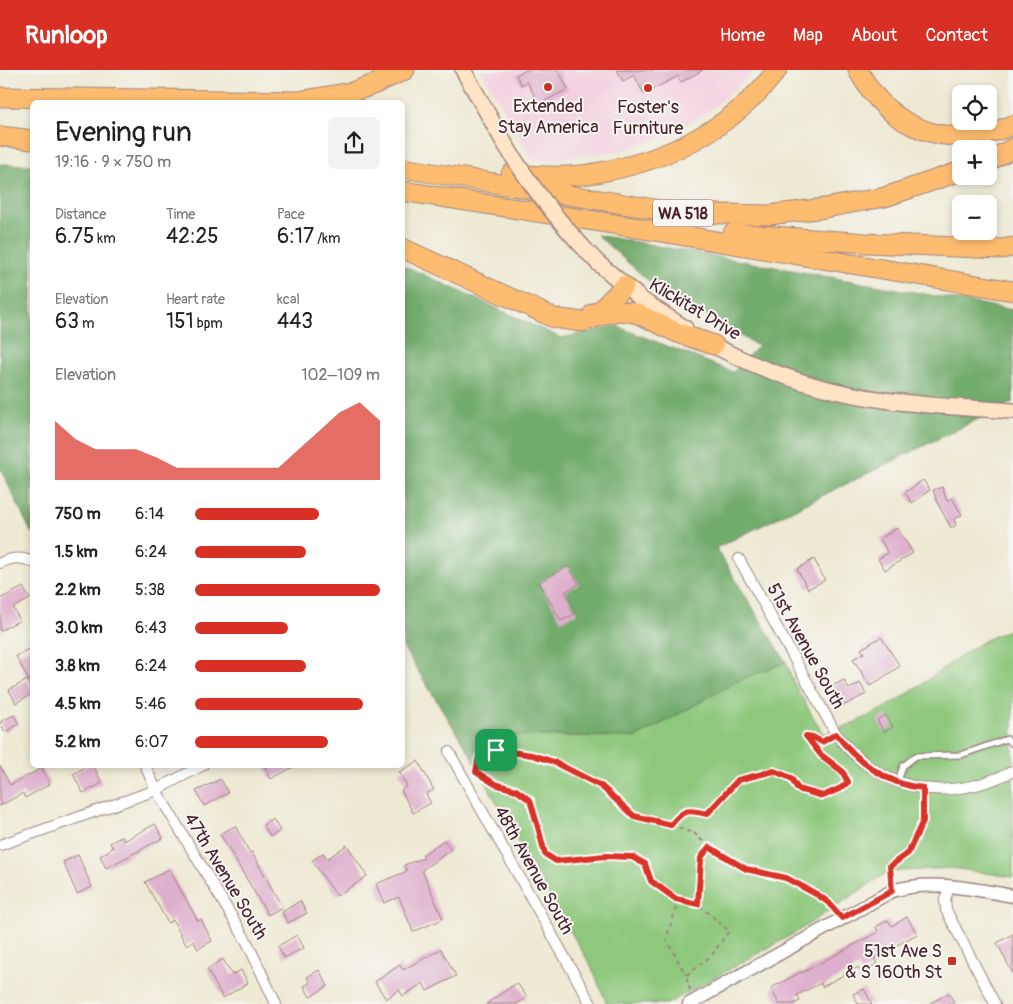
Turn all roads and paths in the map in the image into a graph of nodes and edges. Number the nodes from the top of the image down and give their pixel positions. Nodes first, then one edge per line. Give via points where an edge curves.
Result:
1 (405, 70) edge
2 (463, 70) edge
3 (777, 70) edge
4 (858, 70) edge
5 (0, 97) edge
6 (224, 100) edge
7 (304, 100) edge
8 (0, 104) edge
9 (30, 109) edge
10 (1013, 125) edge
11 (0, 136) edge
12 (30, 140) edge
13 (1013, 148) edge
14 (997, 157) edge
15 (405, 162) edge
16 (405, 168) edge
17 (952, 174) edge
18 (405, 191) edge
19 (614, 224) junction
20 (1013, 248) edge
21 (405, 249) edge
22 (624, 286) junction
23 (1013, 291) edge
24 (582, 322) junction
25 (714, 345) junction
26 (1013, 411) edge
27 (739, 559) dead end
28 (30, 561) edge
29 (0, 563) edge
30 (836, 734) junction
31 (1013, 744) edge
32 (449, 752) dead end
33 (146, 768) edge
34 (197, 768) edge
35 (1013, 771) edge
36 (898, 782) junction
37 (923, 788) junction
38 (156, 790) junction
39 (671, 825) junction
40 (0, 845) edge
41 (709, 847) junction
42 (950, 886) junction
43 (892, 891) junction
44 (1013, 896) edge
45 (679, 900) junction
46 (698, 904) junction
47 (842, 918) junction
48 (686, 976) junction
49 (691, 1003) edge
50 (276, 1004) edge
51 (591, 1004) edge
52 (995, 1004) edge

1 - 7 highway via 352,92
2 - 22 main road, Klickitat Drive, bridge via 528,180 571,234
3 - 15 highway via 742,108 710,132 674,151 636,164 594,174 547,177
4 - 10 highway via 878,101 918,129 941,136 962,137
5 - 6 highway
8 - 9 highway
11 - 12 highway
13 - 14 highway
16 - 17 highway, WA 518 via 679,213 769,215 885,198
18 - 19 highway, WA 518
19 - 20 highway via 866,243
19 - 23 highway, WA 518
21 - 24 highway via 554,318
22 - 24 highway via 600,310
22 - 25 main road, Klickitat Drive
24 - 25 highway via 618,311 630,312
25 - 26 main road, Klickitat Drive via 788,377 854,395
27 - 30 street, 51st Avenue South
28 - 29 street via 15,558
30 - 36 street, 51st Avenue South via 869,767
30 - 39 path via 822,742 806,736 821,755 842,771 848,782 841,788 823,796 798,789 791,778 774,771 738,780 707,814 693,810 680,814
31 - 36 lane via 1007,740 962,755 916,756 904,766
32 - 51 street, 48th Avenue South
33 - 38 street, 47th Avenue South
34 - 38 street
35 - 37 street, 51st Avenue South via 986,783 961,789
36 - 37 street, 51st Avenue South
37 - 43 path via 923,821 908,853 890,866
38 - 40 street
38 - 50 street, 47th Avenue South via 247,942
39 - 41 path via 695,834
39 - 45 path via 634,816 601,786 554,762 496,750 479,757 476,772 530,800 545,854 556,861 632,857 645,864 651,881
41 - 46 path via 701,858
41 - 47 path via 746,869 786,878 818,895
42 - 43 street via 921,884
42 - 44 street
42 - 52 street via 945,899 946,910
43 - 47 street
45 - 46 path
45 - 48 path via 666,939
46 - 48 path via 729,931 712,955
47 - 49 street
48 - 49 path

